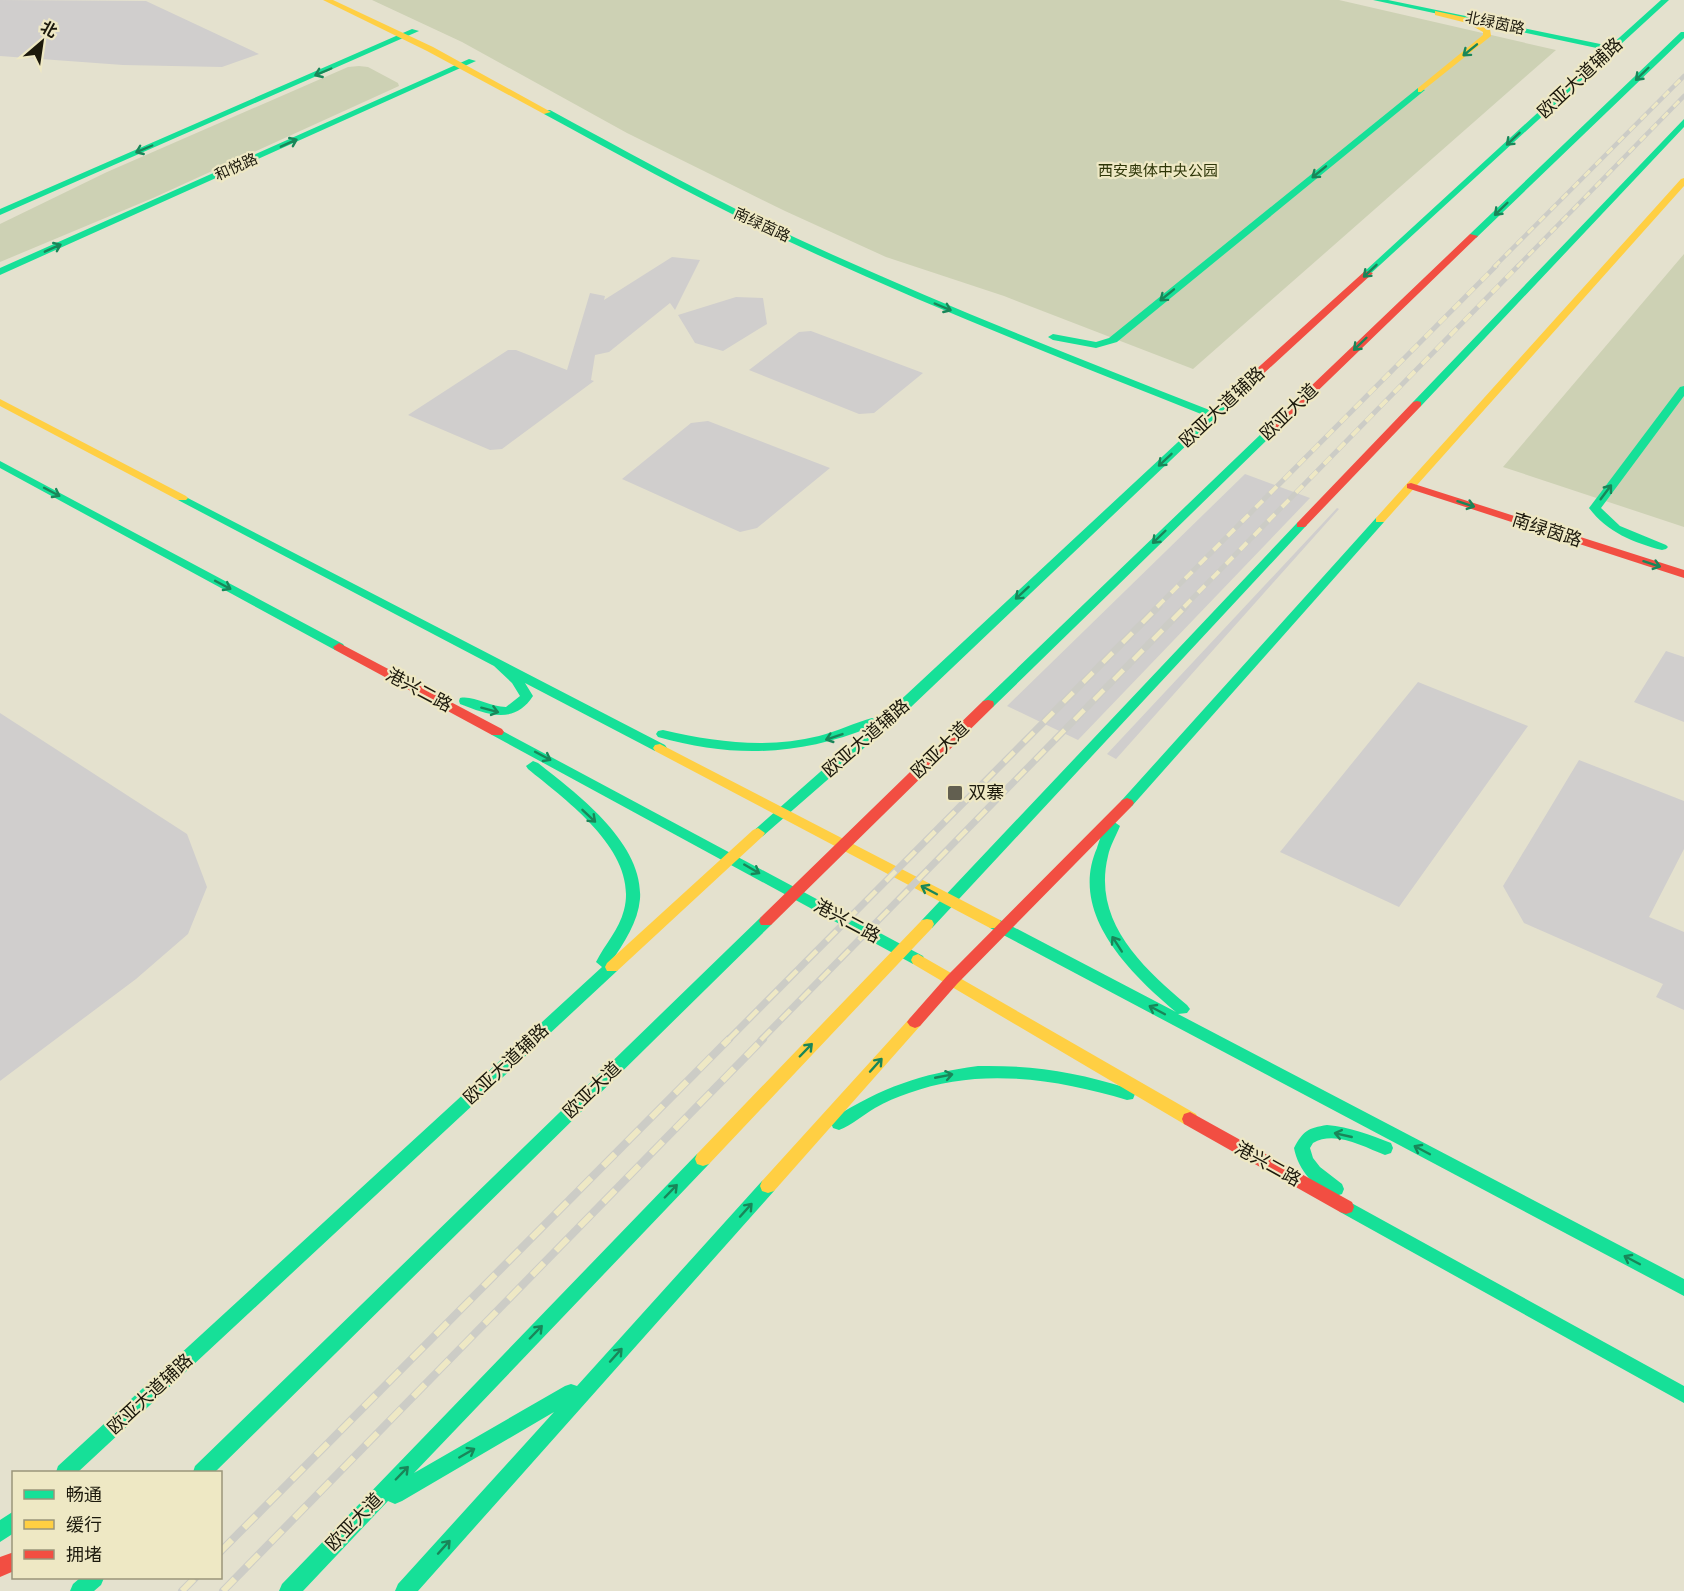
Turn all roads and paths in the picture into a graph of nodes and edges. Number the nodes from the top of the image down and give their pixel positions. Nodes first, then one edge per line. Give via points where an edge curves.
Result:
1 (327, 0) edge
2 (345, 0) edge
3 (1377, 0) edge
4 (1410, 0) edge
5 (1665, 0) edge
6 (1438, 12) junction
7 (410, 34) junction
8 (1684, 34) edge
9 (1614, 47) junction
10 (358, 56) junction
11 (467, 64) junction
12 (378, 66) dead end
13 (398, 76) dead end
14 (418, 85) junction
15 (1684, 122) edge
16 (1684, 181) edge
17 (0, 212) edge
18 (0, 272) edge
19 (1017, 325) junction
20 (1684, 389) edge
21 (0, 402) edge
22 (1217, 411) junction
23 (0, 465) edge
24 (1415, 481) junction
25 (1684, 574) edge
26 (487, 657) junction
27 (377, 667) junction
28 (906, 704) junction
29 (593, 711) junction
30 (481, 723) junction
31 (781, 812) junction
32 (1119, 812) junction
33 (843, 844) junction
34 (731, 857) junction
35 (793, 893) junction
36 (949, 901) junction
37 (1002, 929) junction
38 (902, 951) junction
39 (952, 980) junction
40 (562, 1013) junction
41 (1275, 1073) junction
42 (1226, 1140) junction
43 (786, 1166) junction
44 (1571, 1228) junction
45 (1492, 1288) junction
46 (1684, 1288) edge
47 (596, 1377) junction
48 (1684, 1395) edge
49 (67, 1471) edge
50 (204, 1471) edge
51 (362, 1514) junction
52 (12, 1522) edge
53 (0, 1533) edge
54 (93, 1579) edge
55 (80, 1591) edge
56 (289, 1591) edge
57 (405, 1591) edge

1 - 7 street, 南绿茵路
2 - 7 street, 南绿茵路
3 - 6 street, 北绿茵路
4 - 9 street, 北绿茵路
5 - 9 street, 欧亚大道辅路
6 - 9 street, 北绿茵路
6 -> 19 street via 1477,24 1487,31 1487,36 1113,340 1083,344
7 - 10 street
7 - 11 street, 南绿茵路
8 -> 33 street, 欧亚大道
9 -> 22 street, 欧亚大道辅路
10 - 12 street
10 -> 17 street
11 - 14 street, 和悦路
11 - 19 street, 南绿茵路 via 758,213
11 -> 22 street, 南绿茵路 via 642,164 822,253 1024,341
13 - 14 street
18 -> 14 street, 和悦路
15 - 36 street, 欧亚大道
16 - 24 street
19 - 22 street, 南绿茵路
24 -> 20 street, 南绿茵路 via 1675,553 1606,522 1596,508
21 - 26 street
22 -> 28 street, 欧亚大道辅路
23 -> 27 street, 港兴二路
24 -> 25 street, 南绿茵路
24 - 32 street
27 -> 26 street via 495,712 516,709 526,696 517,680
26 - 29 street
27 - 30 street, 港兴二路
28 -> 29 street via 826,740 768,749 711,747
28 - 31 street, 欧亚大道辅路
29 - 31 street
30 -> 34 street, 港兴二路
30 -> 40 street via 599,824 624,859 633,891 627,921 605,959
31 - 33 street
31 - 34 street, 欧亚大道辅路
32 - 37 street
41 -> 32 street via 1173,1002 1141,974 1117,945 1101,914 1095,885 1099,855
33 - 35 street, 欧亚大道
36 -> 33 street
34 -> 35 street, 港兴二路
34 - 40 street, 欧亚大道辅路
35 - 38 street, 港兴二路
35 - 50 street, 欧亚大道
36 - 37 street
36 - 38 street, 欧亚大道
37 - 39 street
41 -> 37 street
38 - 39 street, 港兴二路
51 -> 38 street, 欧亚大道
39 - 42 street, 港兴二路
43 -> 39 street
40 - 49 street, 欧亚大道辅路
44 -> 41 street
43 -> 42 street via 855,1110 903,1086 948,1074 1042,1075 1111,1088
42 - 45 street, 港兴二路
47 -> 43 street
44 -> 45 street via 1365,1140 1330,1132 1306,1137 1303,1156 1333,1187
46 -> 44 street
45 - 48 street, 港兴二路
51 -> 47 street
57 -> 47 street
51 - 56 street, 欧亚大道
52 - 53 street
54 - 55 street

